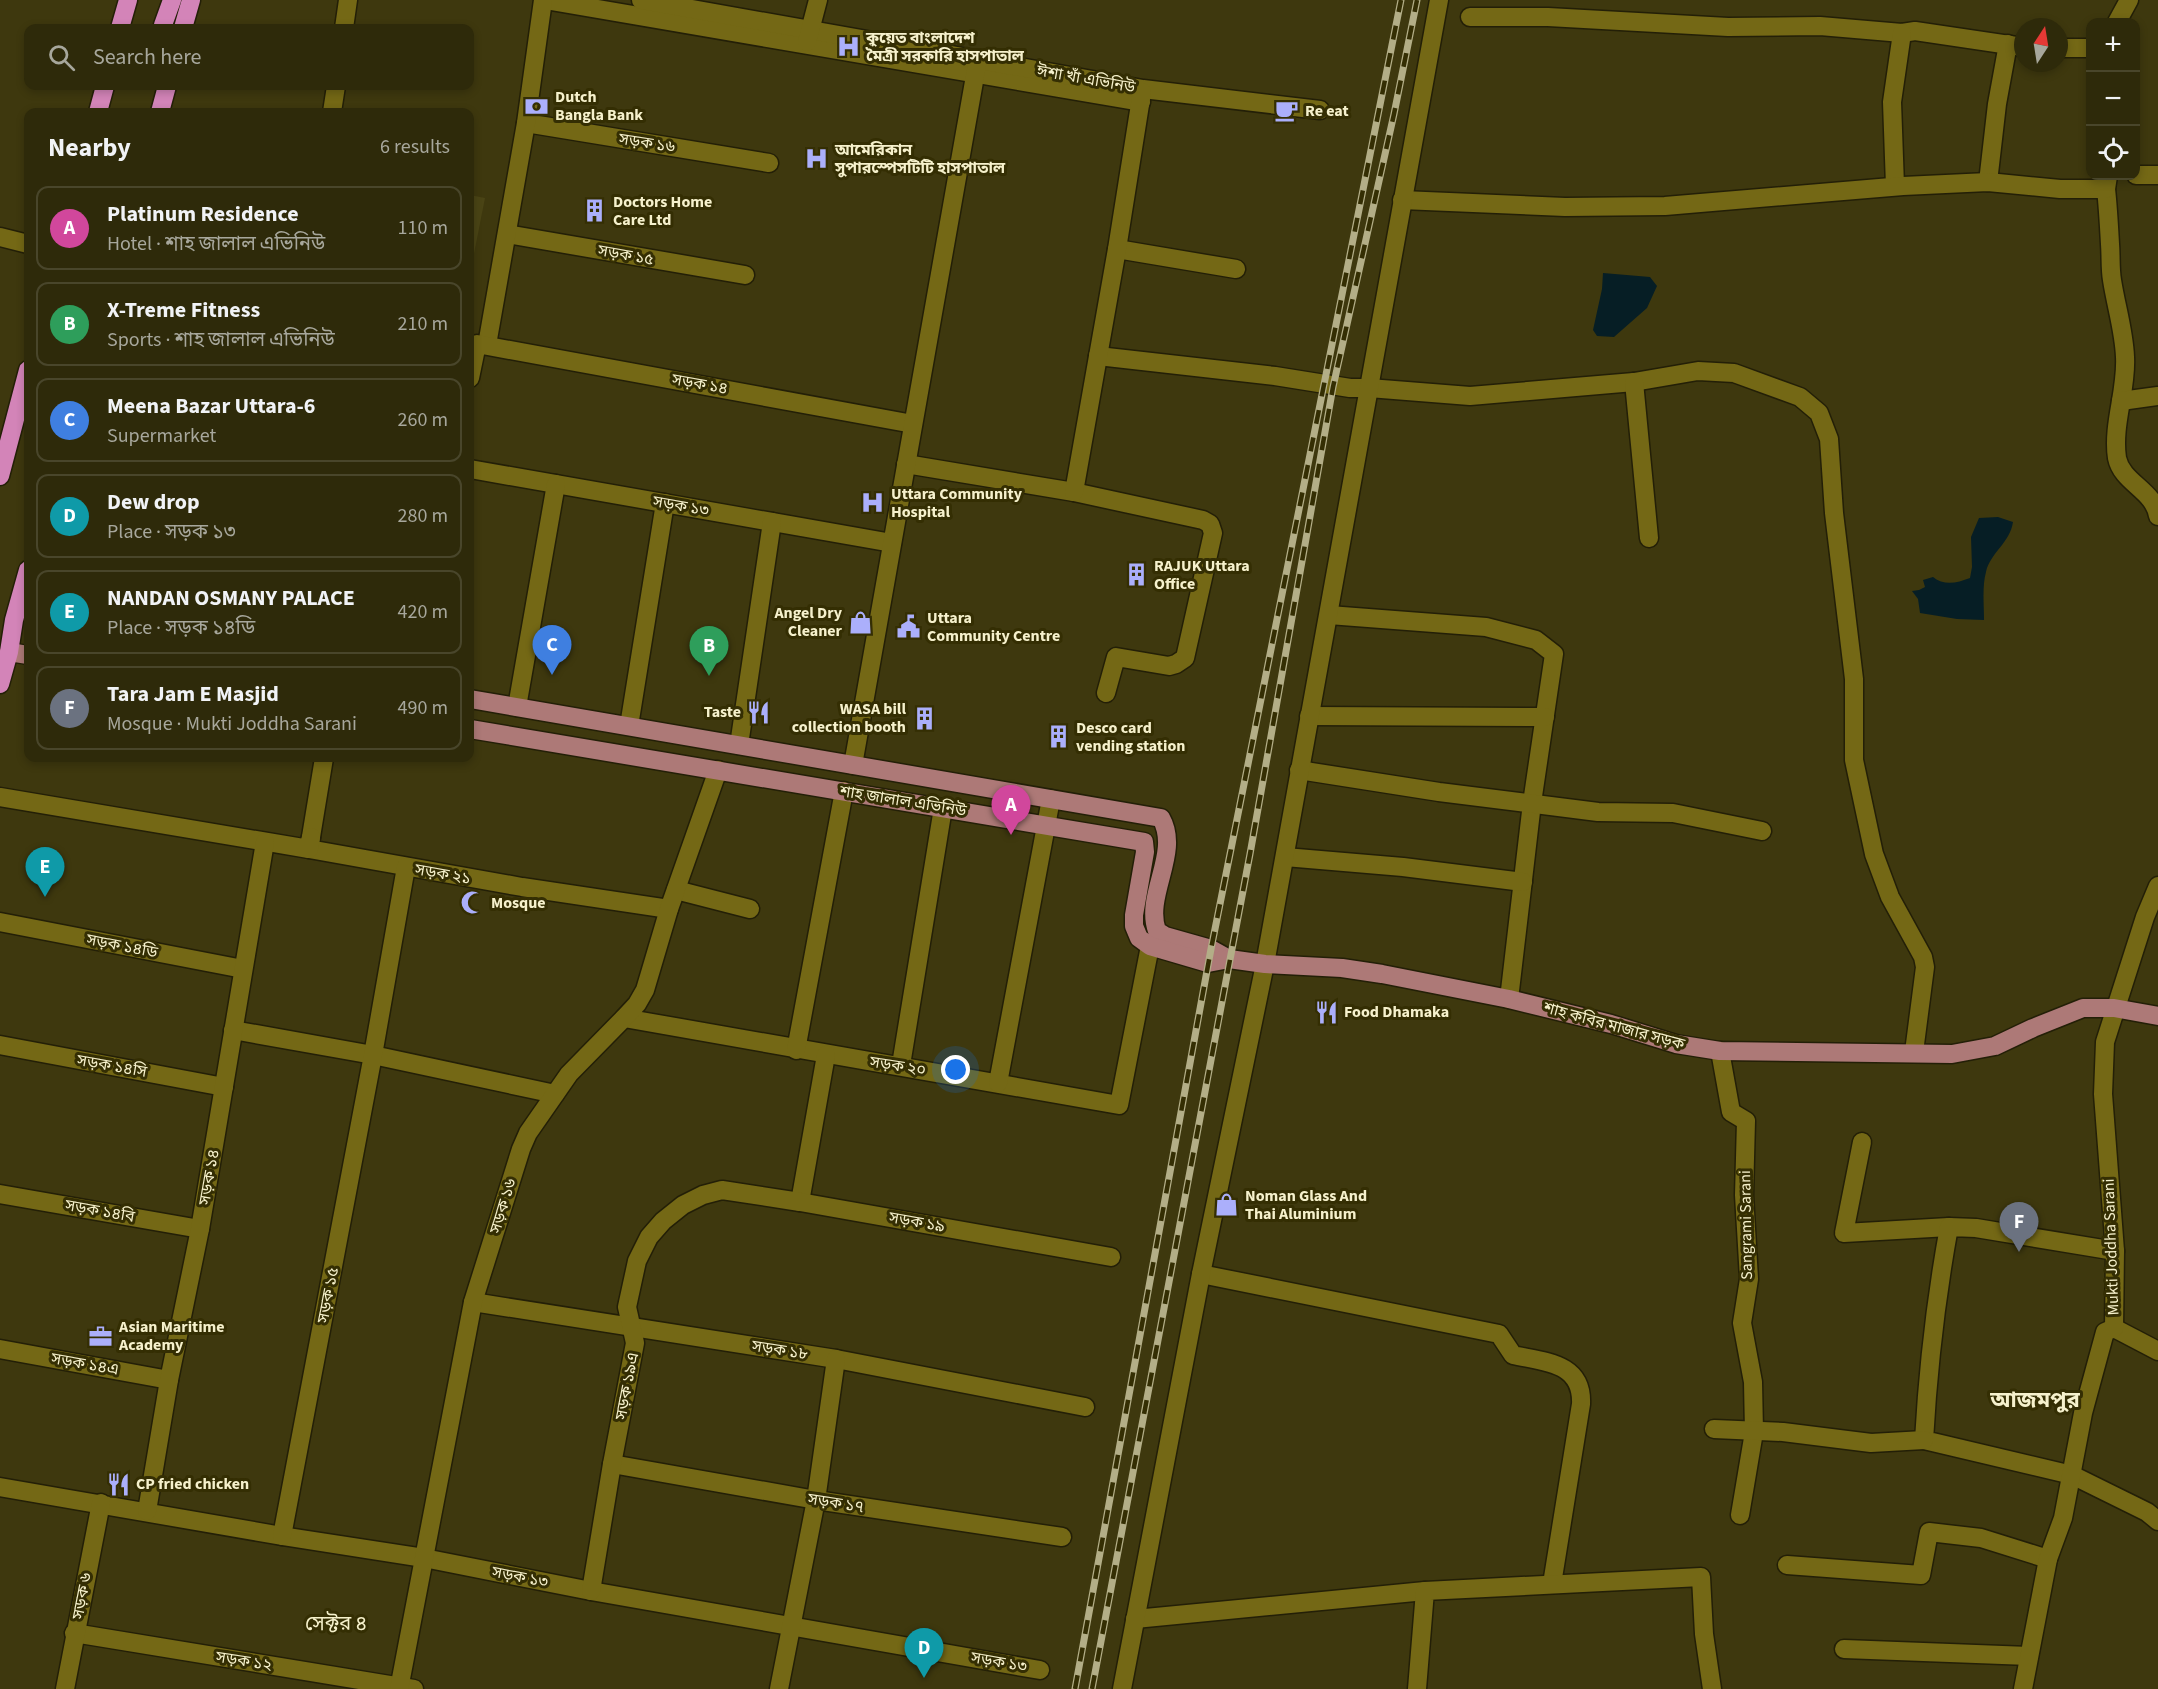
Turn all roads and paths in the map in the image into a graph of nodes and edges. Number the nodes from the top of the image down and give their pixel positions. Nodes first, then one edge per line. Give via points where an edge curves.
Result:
1 (128, 0) edge
2 (172, 0) edge
3 (183, 0) edge
4 (191, 0) edge
5 (348, 0) edge
6 (544, 0) edge
7 (641, 0) edge
8 (818, 0) edge
9 (1439, 0) edge
10 (2129, 0) edge
11 (1470, 17) dead end
12 (2119, 18) edge
13 (121, 24) edge
14 (175, 24) edge
15 (176, 24) edge
16 (177, 24) edge
17 (345, 24) edge
18 (1902, 33) junction
19 (808, 38) junction
20 (2014, 46) edge
21 (2068, 48) edge
22 (2086, 48) edge
23 (2014, 49) edge
24 (977, 66) junction
25 (104, 90) edge
26 (166, 90) edge
27 (335, 90) edge
28 (1142, 96) junction
29 (99, 108) edge
30 (161, 108) edge
31 (333, 108) edge
32 (1320, 110) dead end
33 (526, 123) junction
34 (769, 163) dead end
35 (2140, 175) edge
36 (2158, 175) edge
37 (1988, 182) junction
38 (2107, 182) edge
39 (1895, 186) junction
40 (1402, 200) junction
41 (507, 234) junction
42 (0, 237) edge
43 (24, 243) edge
44 (1117, 249) junction
45 (1236, 269) dead end
46 (745, 275) dead end
47 (487, 345) junction
48 (1098, 356) junction
49 (474, 359) edge
50 (1634, 382) junction
51 (24, 385) edge
52 (1369, 388) junction
53 (2158, 396) edge
54 (2121, 401) junction
55 (913, 424) junction
56 (906, 464) junction
57 (474, 470) edge
58 (0, 476) edge
59 (556, 484) junction
60 (1074, 492) junction
61 (665, 504) junction
62 (2157, 508) edge
63 (772, 522) junction
64 (1649, 538) dead end
65 (892, 543) junction
66 (24, 600) edge
67 (1329, 615) junction
68 (21, 622) edge
69 (9, 652) junction
70 (24, 654) edge
71 (0, 684) edge
72 (1106, 693) dead end
73 (474, 700) edge
74 (517, 707) junction
75 (1309, 716) junction
76 (1545, 717) junction
77 (629, 726) junction
78 (474, 730) edge
79 (739, 745) junction
80 (322, 762) edge
81 (322, 762) edge
82 (853, 765) junction
83 (718, 770) junction
84 (1299, 770) junction
85 (844, 791) junction
86 (0, 797) edge
87 (1051, 799) junction
88 (1532, 803) junction
89 (943, 808) junction
90 (1045, 825) junction
91 (1762, 831) dead end
92 (265, 842) junction
93 (1285, 857) junction
94 (406, 867) junction
95 (1523, 882) junction
96 (2158, 886) edge
97 (676, 890) junction
98 (669, 909) junction
99 (750, 909) dead end
100 (0, 922) edge
101 (1150, 946) junction
102 (1211, 949) joint
103 (1229, 960) junction
104 (1265, 964) junction
105 (243, 969) junction
106 (1509, 999) junction
107 (2114, 1008) junction
108 (2158, 1016) edge
109 (624, 1018) junction
110 (234, 1030) junction
111 (0, 1045) edge
112 (796, 1050) junction
113 (1720, 1051) junction
114 (1914, 1052) junction
115 (373, 1055) junction
116 (826, 1055) junction
117 (901, 1065) junction
118 (999, 1083) junction
119 (224, 1087) junction
120 (555, 1094) junction
121 (1862, 1142) dead end
122 (722, 1190) joint
123 (0, 1194) edge
124 (800, 1202) junction
125 (1949, 1227) junction
126 (200, 1229) junction
127 (2115, 1251) junction
128 (1111, 1257) dead end
129 (1201, 1274) junction
130 (473, 1302) junction
131 (632, 1327) junction
132 (2114, 1328) junction
133 (0, 1349) edge
134 (2158, 1351) edge
135 (836, 1359) junction
136 (169, 1380) junction
137 (1085, 1407) dead end
138 (1714, 1429) dead end
139 (1754, 1432) junction
140 (1924, 1440) junction
141 (612, 1464) junction
142 (2072, 1475) junction
143 (0, 1487) edge
144 (816, 1500) junction
145 (100, 1503) junction
146 (147, 1511) junction
147 (1740, 1515) dead end
148 (2158, 1521) edge
149 (282, 1536) junction
150 (1062, 1537) dead end
151 (424, 1557) junction
152 (2048, 1559) junction
153 (1787, 1565) dead end
154 (1552, 1584) junction
155 (591, 1591) junction
156 (1425, 1592) junction
157 (1135, 1619) junction
158 (791, 1625) junction
159 (75, 1633) junction
160 (1844, 1649) dead end
161 (2029, 1656) junction
162 (1040, 1670) dead end
163 (404, 1688) edge
164 (65, 1689) edge
165 (779, 1689) edge
166 (1122, 1689) edge
167 (1417, 1689) edge
168 (1712, 1689) edge
169 (2023, 1689) edge

1 - 13 highway
2 - 14 highway
3 - 15 highway
4 - 16 highway
5 - 17 street
6 - 19 street
6 - 33 street
7 - 19 street
8 - 19 street
9 - 40 street
10 - 12 street
11 - 18 street via 1548,17 1728,27 1820,26
18 - 20 street via 1915,31
18 - 39 street via 1892,102
19 - 24 street
21 - 22 street
23 - 37 street via 1997,104
24 - 28 street, ঈশা খাঁ এভিনিউ
24 - 55 street
25 - 29 highway
26 - 30 highway
27 - 31 street
28 - 32 street, ঈশা খাঁ এভিনিউ
28 - 44 street
33 - 34 street, সড়ক ১৬
33 - 41 street
35 - 36 street
37 - 38 street via 2060,189
37 - 39 street
38 - 54 street via 2112,279 2125,360
39 - 40 street via 1665,206 1565,207
40 - 52 street
41 - 46 street, সড়ক ১৫
41 - 47 street
42 - 43 street
44 - 45 street
44 - 48 street
47 - 49 street via 477,344
47 - 55 street, সড়ক ১৪
48 - 52 street via 1275,376 1333,387
48 - 60 street
50 - 52 street via 1470,396
50 - 64 street
50 - 114 street via 1698,371 1734,373 1800,397 1819,413 1829,439 1854,679 1854,760 1874,854 1890,897 1925,967
51 - 58 highway
52 - 67 street
53 - 54 street
54 - 62 street via 2117,457 2121,469
55 - 56 street
56 - 60 street
56 - 65 street
57 - 59 street, সড়ক ১৩
59 - 61 street, সড়ক ১৩
59 - 74 street
60 - 72 street via 1203,520 1210,524 1213,533 1185,658 1169,666 1116,657
61 - 63 street, সড়ক ১৩
61 - 77 street
63 - 65 street, সড়ক ১৩
63 - 79 street
65 - 82 street
66 - 68 highway
67 - 75 street
67 - 76 street via 1486,627 1536,640 1554,654
68 - 69 highway
69 - 70 main road
69 - 71 highway
73 - 74 main road, শাহ জালাল এভিনিউ
74 - 77 main road, শাহ জালাল এভিনিউ
75 - 76 street
75 - 84 street
76 - 88 street
77 - 79 main road, শাহ জালাল এভিনিউ
78 - 83 main road, শাহ জালাল এভিনিউ
79 - 82 main road, শাহ জালাল এভিনিউ
80 - 92 street, সড়ক ২১ via 309,849
81 - 94 street, সড়ক ২১ via 309,849
82 - 87 main road, শাহ জালাল এভিনিউ
83 - 85 main road, শাহ জালাল এভিনিউ
83 - 97 street, সড়ক ১৬
84 - 88 street
84 - 93 street
85 - 89 main road, শাহ জালাল এভিনিউ
85 - 112 street
86 - 92 street, সড়ক ২১
87 - 90 street
87 - 102 main road, শাহ জালাল এভিনিউ via 1161,818 1167,835 1154,915 1157,931
88 - 91 street via 1598,812 1673,813
88 - 95 street
89 - 90 main road, শাহ জালাল এভিনিউ
89 - 117 street
90 - 101 main road, শাহ জালাল এভিনিউ via 1144,842 1134,921 1139,938
90 - 118 street
92 - 105 street, সড়ক ১৪
93 - 95 street
93 - 104 street
94 - 98 street, সড়ক ২১
94 - 115 street, সড়ক ১৫
95 - 106 street
96 - 107 street, Mukti Joddha Sarani
97 - 98 street, সড়ক ১৬
97 - 99 street
98 - 109 street, সড়ক ১৬ via 645,990
100 - 105 street, সড়ক ১৪ডি
101 - 103 main road via 1208,963
101 - 118 street, সড়ক ২০ via 1119,1105
102 - 103 main road, শাহ কবির মাজার সড়ক
103 - 104 main road, শাহ কবির মাজার সড়ক
104 - 106 main road, শাহ কবির মাজার সড়ক via 1342,968
104 - 129 street
105 - 110 street, সড়ক ১৪
106 - 113 main road, শাহ কবির মাজার সড়ক via 1676,1044
107 - 108 main road, শাহ কবির মাজার সড়ক
107 - 114 main road, শাহ কবির মাজার সড়ক via 2083,1008 1995,1046 1952,1054
107 - 127 street, Mukti Joddha Sarani via 2105,1042 2103,1094
109 - 112 street, সড়ক ২০
109 - 120 street, সড়ক ১৬ via 569,1074
110 - 115 street
110 - 119 street, সড়ক ১৪
111 - 119 street, সড়ক ১৪সি
112 - 116 street, সড়ক ২০
113 - 114 main road, শাহ কবির মাজার সড়ক
113 - 139 street, Sangrami Sarani via 1731,1112 1746,1121 1744,1195 1749,1279 1742,1323 1753,1382
115 - 120 street
115 - 149 street, সড়ক ১৫
116 - 117 street, সড়ক ২০
116 - 124 street
117 - 118 street, সড়ক ২০
119 - 126 street, সড়ক ১৪
120 - 130 street, সড়ক ১৬ via 521,1149
121 - 125 street via 1844,1233
122 - 124 street, সড়ক ১৯
122 - 131 street, সড়ক ১৯এ via 682,1205 649,1237 636,1261 627,1307
123 - 126 street, সড়ক ১৪বি
124 - 128 street, সড়ক ১৯
125 - 127 street
125 - 140 street via 1936,1302
126 - 136 street, সড়ক ১৪
127 - 132 street, Mukti Joddha Sarani
129 - 154 street via 1499,1334 1513,1355 1555,1364 1571,1373 1580,1390 1581,1404
129 - 157 street
130 - 131 street, সড়ক ১৮
130 - 151 street, সড়ক ১৬
131 - 135 street, সড়ক ১৮
131 - 141 street, সড়ক ১৯এ via 635,1343
132 - 134 street
132 - 142 street, Mukti Joddha Sarani via 2106,1332 2083,1413
133 - 136 street, সড়ক ১৪এ
135 - 137 street, সড়ক ১৮
135 - 144 street
136 - 146 street, সড়ক ১৪
138 - 139 street
139 - 140 street via 1871,1443
139 - 147 street, Sangrami Sarani
140 - 142 street
141 - 144 street, সড়ক ১৭
141 - 155 street, সড়ক ১৯এ
142 - 148 street
142 - 152 street, Mukti Joddha Sarani via 2063,1518
143 - 145 street, সড়ক ১৩
144 - 150 street, সড়ক ১৭
144 - 158 street
145 - 146 street, সড়ক ১৩
145 - 159 street, সড়ক ৬
146 - 149 street, সড়ক ১৩
149 - 151 street, সড়ক ১৩
151 - 155 street, সড়ক ১৩
151 - 163 street, সড়ক ১৬
152 - 153 street via 1981,1538 1929,1532 1921,1575
152 - 161 street, Mukti Joddha Sarani
154 - 156 street
154 - 168 street via 1701,1577
155 - 158 street, সড়ক ১৩
156 - 157 street
156 - 167 street
157 - 166 street
158 - 162 street, সড়ক ১৩
158 - 165 street
159 - 163 street, সড়ক ১২
159 - 164 street, সড়ক ৬
160 - 161 street
161 - 169 street, Mukti Joddha Sarani

